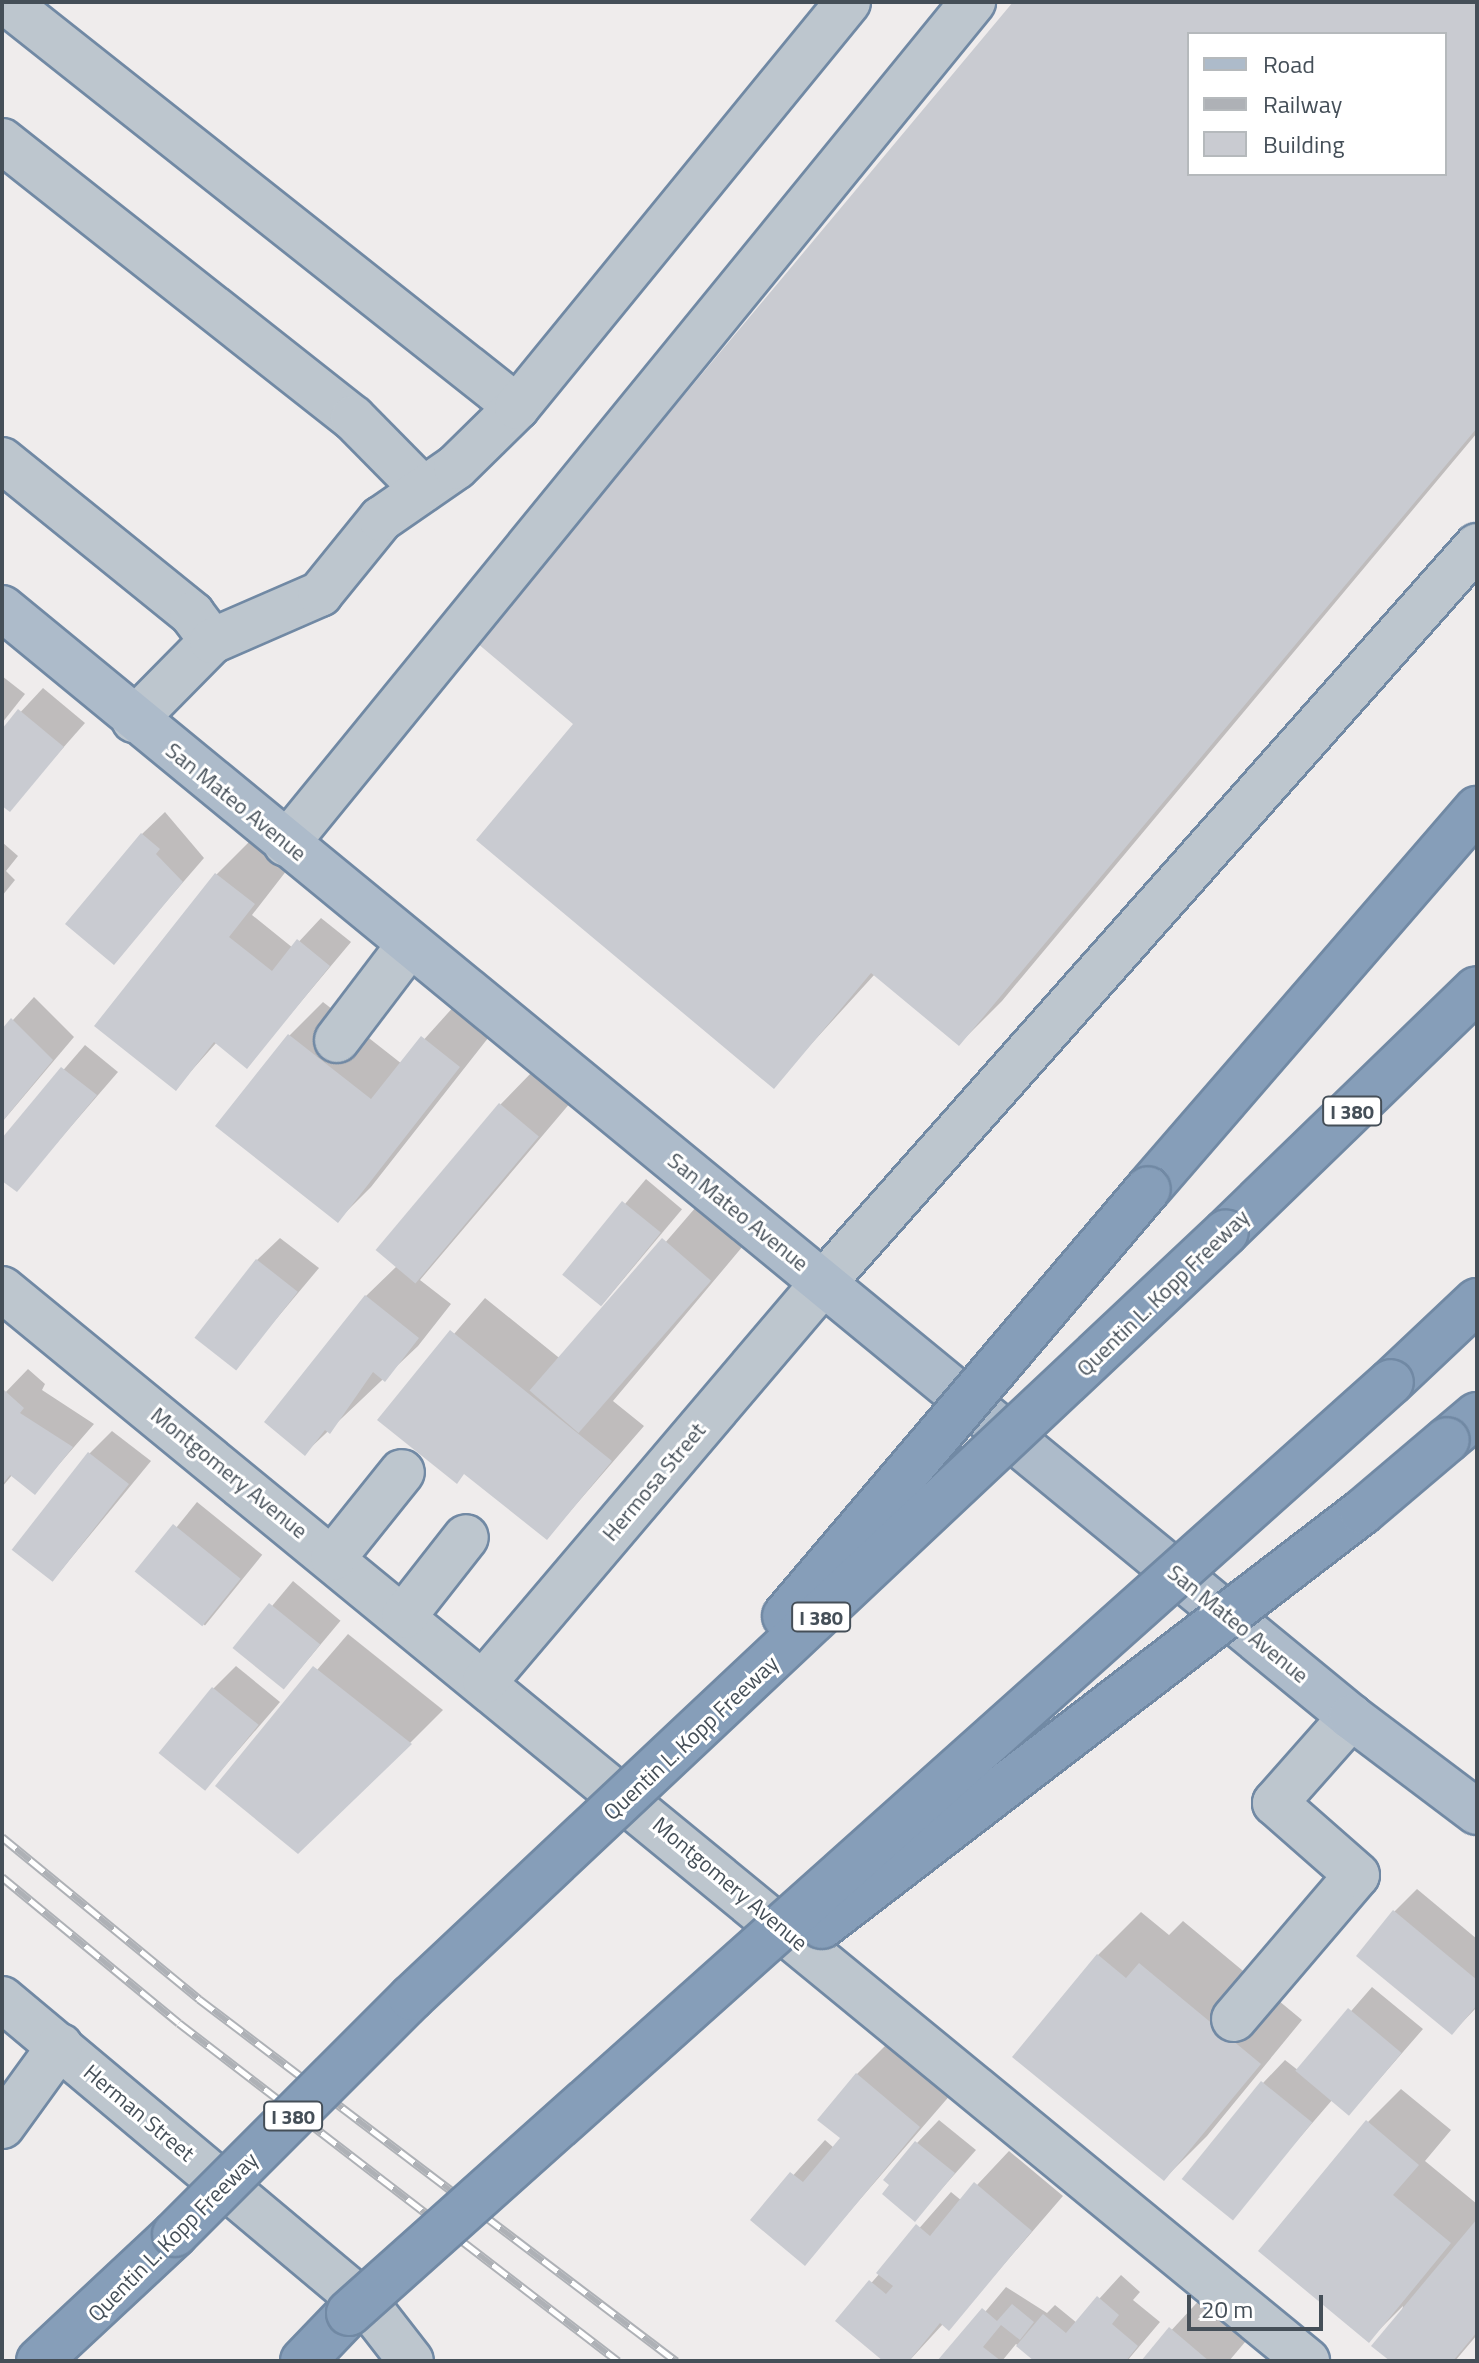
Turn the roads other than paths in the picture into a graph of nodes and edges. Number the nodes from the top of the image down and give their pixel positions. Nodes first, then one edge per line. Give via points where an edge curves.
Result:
1 (6, 2) edge
2 (848, 2) edge
3 (973, 2) edge
4 (2, 141) edge
5 (517, 407) junction
6 (2, 460) edge
7 (423, 489) junction
8 (1477, 546) edge
9 (2, 608) edge
10 (212, 641) junction
11 (134, 720) junction
12 (1477, 809) edge
13 (286, 844) junction
14 (409, 945) junction
15 (1477, 989) edge
16 (337, 1040) dead end
17 (824, 1282) junction
18 (1477, 1301) edge
19 (6, 1302) edge
20 (1462, 1428) edge
21 (402, 1472) dead end
22 (466, 1537) dead end
23 (333, 1558) junction
24 (404, 1616) junction
25 (485, 1681) junction
26 (1351, 1717) junction
27 (1477, 1812) edge
28 (411, 1998) junction
29 (2, 1999) edge
30 (1234, 2019) dead end
31 (60, 2046) junction
32 (2, 2126) edge
33 (534, 2147) junction
34 (175, 2234) junction
35 (39, 2361) edge
36 (51, 2361) edge
37 (303, 2361) edge
38 (411, 2361) edge
39 (1307, 2361) edge

1 - 5 street
2 - 5 street
3 - 13 street
4 - 7 street via 353,418
5 - 7 street via 456,467
6 - 10 street via 192,614
7 - 10 street via 381,519 320,594
8 - 17 street, Hermosa Street
9 - 11 main road, San Mateo Avenue
10 - 11 street
11 - 13 main road, San Mateo Avenue
12 - 28 highway, bridge via 804,1596
13 - 14 main road, San Mateo Avenue
14 - 16 street
14 - 17 main road, San Mateo Avenue
15 - 28 highway, Quentin L. Kopp Freeway / I 380, bridge
17 - 25 street, Hermosa Street
17 - 26 main road, San Mateo Avenue
18 - 33 highway, bridge
19 - 23 street, Montgomery Avenue
20 - 33 highway, bridge via 1362,1512
21 - 23 street
22 - 24 street
23 - 24 street, Montgomery Avenue
24 - 25 street, Montgomery Avenue
25 - 39 street, Montgomery Avenue
26 - 27 main road, San Mateo Avenue
26 - 30 street via 1275,1803 1357,1875
28 - 34 highway, Quentin L. Kopp Freeway / I 380, bridge
29 - 31 street, Herman Street
31 - 32 street
31 - 38 street, Herman Street via 369,2307
33 - 37 highway, bridge via 379,2283
34 - 35 highway
34 - 36 highway, Quentin L. Kopp Freeway / I 380

